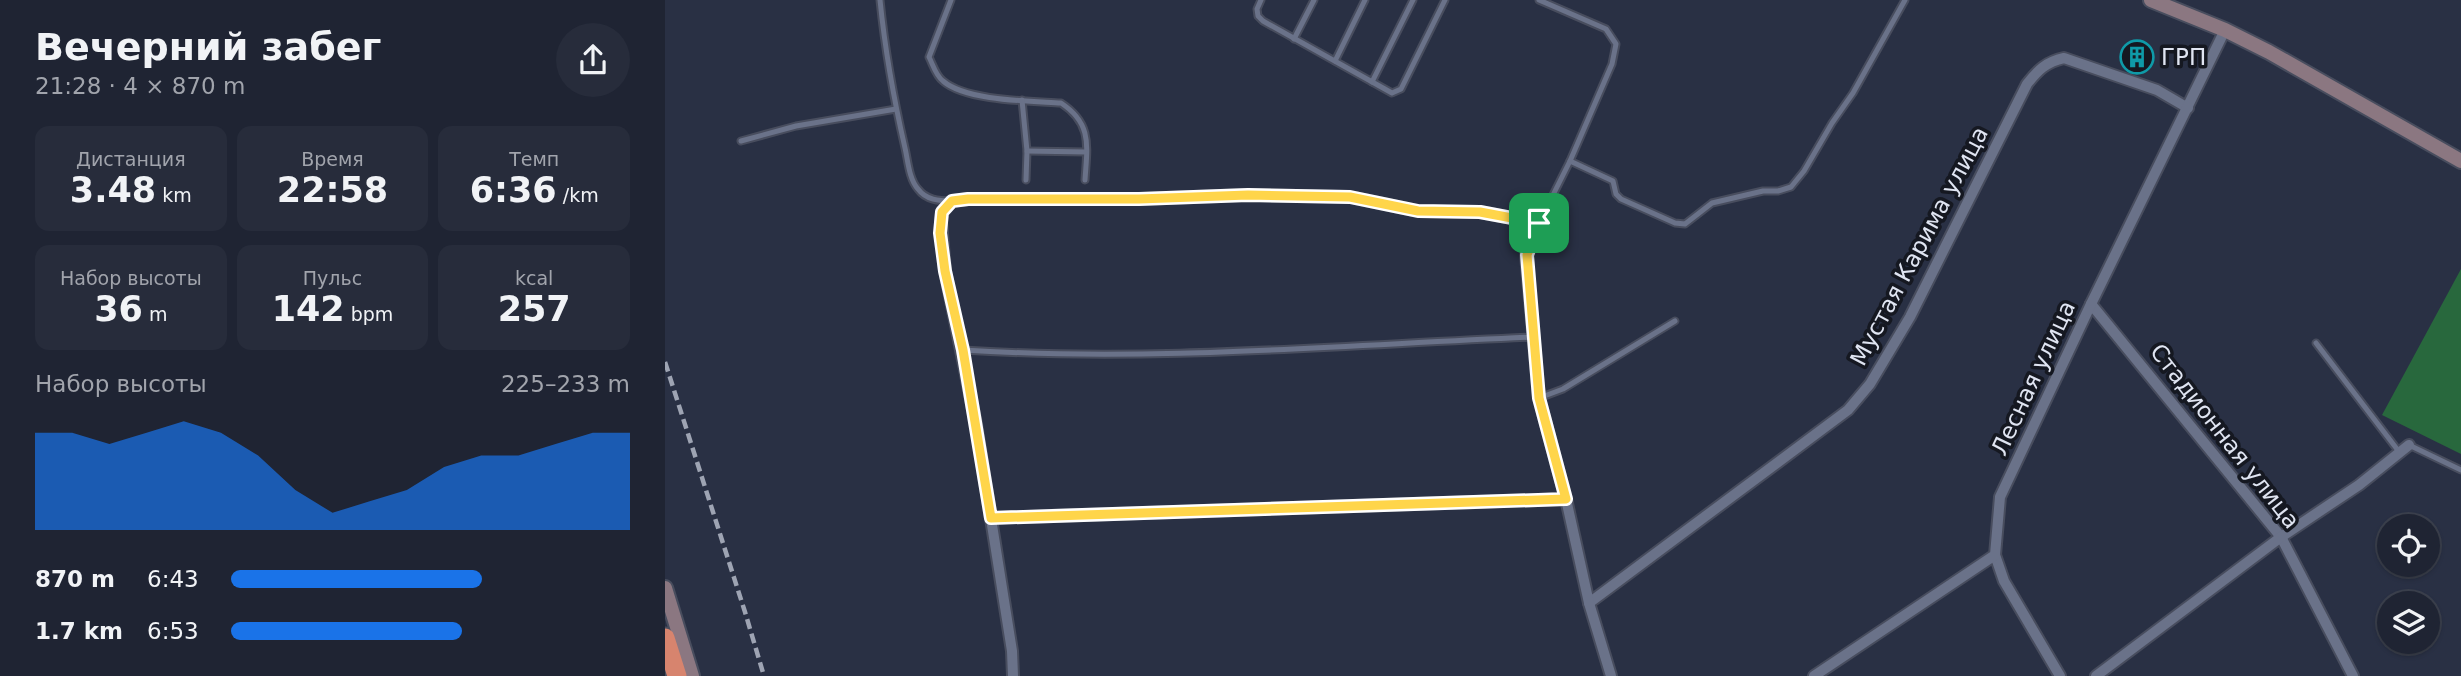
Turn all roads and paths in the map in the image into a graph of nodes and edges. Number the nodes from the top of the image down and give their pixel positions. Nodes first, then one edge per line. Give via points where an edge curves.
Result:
1 (880, 0) edge
2 (951, 0) edge
3 (1261, 0) edge
4 (1314, 0) edge
5 (1365, 0) edge
6 (1413, 0) edge
7 (1445, 0) edge
8 (1539, 0) edge
9 (1905, 0) edge
10 (2151, 0) edge
11 (2225, 30) junction
12 (1294, 38) junction
13 (1335, 61) junction
14 (1372, 82) junction
15 (1022, 100) junction
16 (2188, 108) junction
17 (896, 109) junction
18 (741, 141) dead end
19 (1027, 151) junction
20 (1086, 152) junction
21 (1570, 161) junction
22 (2461, 161) edge
23 (1026, 180) dead end
24 (1085, 180) dead end
25 (952, 201) junction
26 (1539, 223) junction
27 (2091, 304) junction
28 (1675, 321) dead end
29 (1534, 337) junction
30 (2316, 343) dead end
31 (963, 350) junction
32 (1539, 398) junction
33 (2405, 449) junction
34 (2461, 470) edge
35 (1566, 499) junction
36 (991, 518) junction
37 (2281, 537) junction
38 (1995, 555) junction
39 (665, 588) edge
40 (1589, 603) junction
41 (665, 638) edge
42 (677, 676) edge
43 (692, 676) edge
44 (1013, 676) edge
45 (1611, 676) edge
46 (1814, 676) edge
47 (2060, 676) edge
48 (2096, 676) edge
49 (2354, 676) edge

1 - 17 lane
2 - 15 lane via 929,57 941,80 960,90
3 - 12 lane via 1258,16
4 - 12 lane
5 - 13 lane
6 - 14 lane
7 - 14 lane via 1401,89 1392,93
8 - 21 lane via 1606,29 1616,44 1612,64
9 - 21 lane via 1853,93 1791,187 1712,203 1685,224 1675,223 1621,199 1613,181
10 - 11 street
11 - 16 street, Лесная улица
11 - 22 street
12 - 13 lane
13 - 14 lane
15 - 19 lane
15 - 20 lane via 1061,103 1069,108 1086,130
16 - 27 street, Лесная улица
16 - 40 street, Мустая Карима улица via 2157,90 2064,58 2037,71 1910,317 1870,384 1848,410
17 - 18 lane via 796,126
17 - 25 lane via 917,189 927,197
19 - 20 lane
19 - 23 lane
20 - 24 lane
21 - 26 lane
25 - 26 street via 1350,197 1418,211 1480,212
25 - 31 street via 942,212 940,233
26 - 29 street via 1527,255
27 - 37 street, Стадионная улица
27 - 38 street, Лесная улица via 2000,497
28 - 32 lane via 1563,389
29 - 31 lane via 1122,354
29 - 32 street
30 - 33 lane
31 - 36 street
32 - 35 street
33 - 34 lane
33 - 37 street
35 - 36 street
35 - 40 street
36 - 44 street
37 - 48 street
37 - 49 street, Стадионная улица
38 - 46 street
38 - 47 street via 2004,581
39 - 43 street
40 - 45 street
41 - 42 highway

